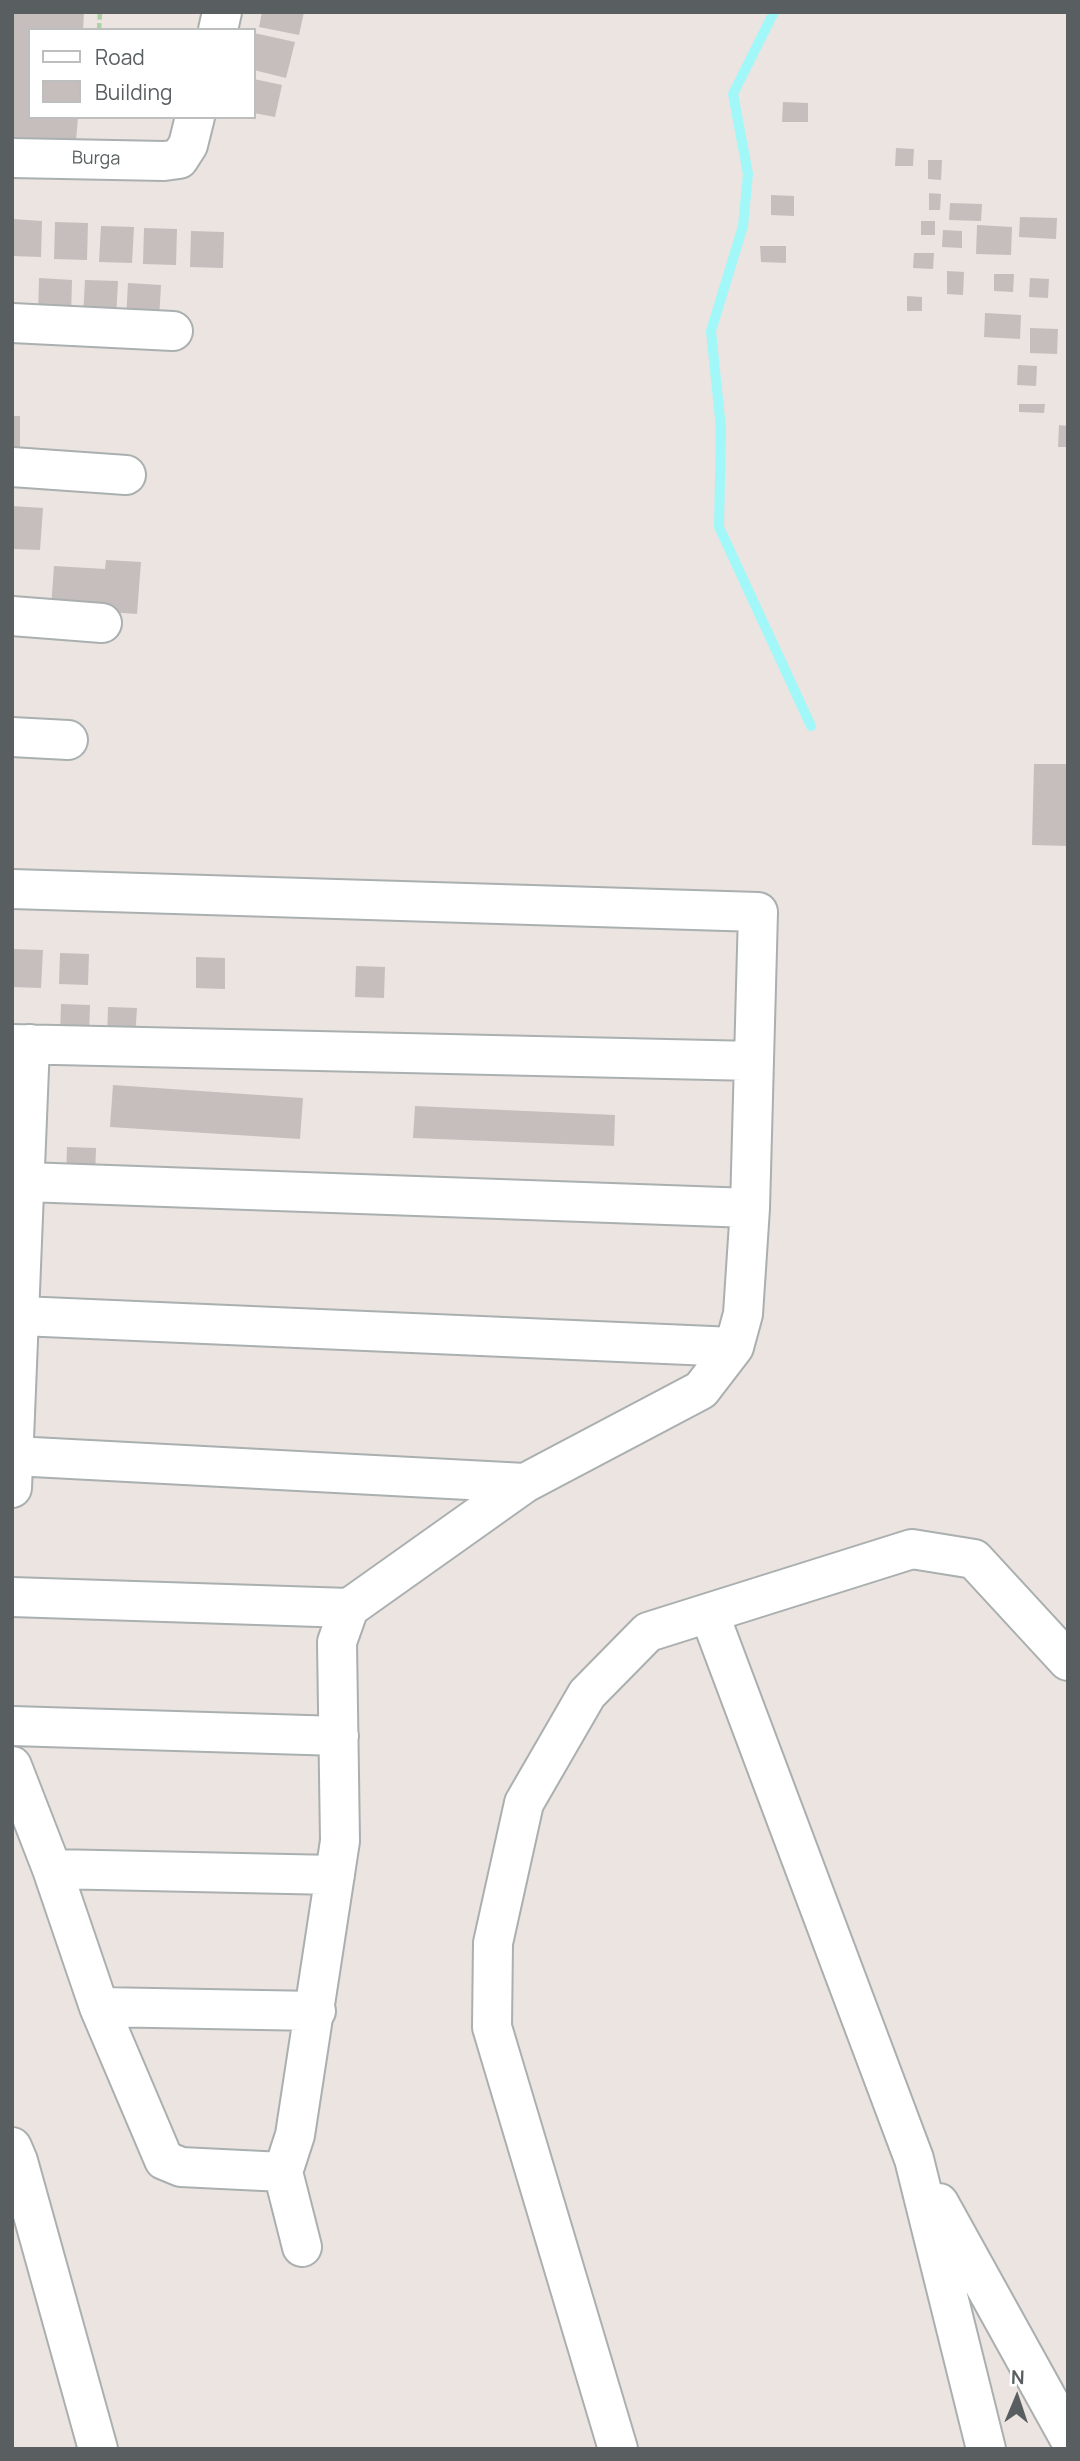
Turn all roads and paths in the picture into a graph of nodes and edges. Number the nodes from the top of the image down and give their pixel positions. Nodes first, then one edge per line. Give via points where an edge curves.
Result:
1 (194, 119) edge
2 (12, 158) edge
3 (12, 323) edge
4 (173, 331) dead end
5 (12, 467) edge
6 (126, 475) dead end
7 (12, 616) edge
8 (102, 623) dead end
9 (12, 737) edge
10 (68, 740) dead end
11 (12, 889) edge
12 (21, 1044) edge
13 (754, 1061) junction
14 (26, 1182) junction
15 (750, 1208) junction
16 (21, 1316) junction
17 (734, 1347) junction
18 (13, 1472) edge
19 (525, 1483) junction
20 (12, 1597) edge
21 (349, 1608) junction
22 (709, 1613) junction
23 (1068, 1661) edge
24 (12, 1726) edge
25 (339, 1736) junction
26 (12, 1766) edge
27 (52, 1869) junction
28 (335, 1875) junction
29 (99, 2007) junction
30 (316, 2011) junction
31 (14, 2157) edge
32 (914, 2159) junction
33 (283, 2172) junction
34 (302, 2247) dead end
35 (1068, 2436) edge
36 (89, 2447) edge
37 (618, 2449) edge
38 (986, 2449) edge

1 - 2 street, Burga via 179,159
3 - 4 street
5 - 6 street
7 - 8 street
9 - 10 street
11 - 13 street via 758,912
12 - 13 street
12 - 14 street
13 - 15 street
14 - 15 street
14 - 16 street
15 - 17 street via 743,1314
16 - 17 street
16 - 18 street
17 - 19 street via 701,1390
18 - 19 street
19 - 21 street
20 - 21 street
21 - 25 street via 337,1642
22 - 23 street via 912,1549 974,1559
22 - 32 street
22 - 37 street via 648,1632 587,1694 524,1803 493,1943 492,2026
24 - 25 street
25 - 28 street via 340,1842
26 - 27 street
27 - 28 street
27 - 29 street
28 - 30 street
29 - 30 street
29 - 33 street via 164,2160 181,2167
30 - 33 street via 295,2135
31 - 36 street
32 - 35 street
32 - 38 street
33 - 34 street

